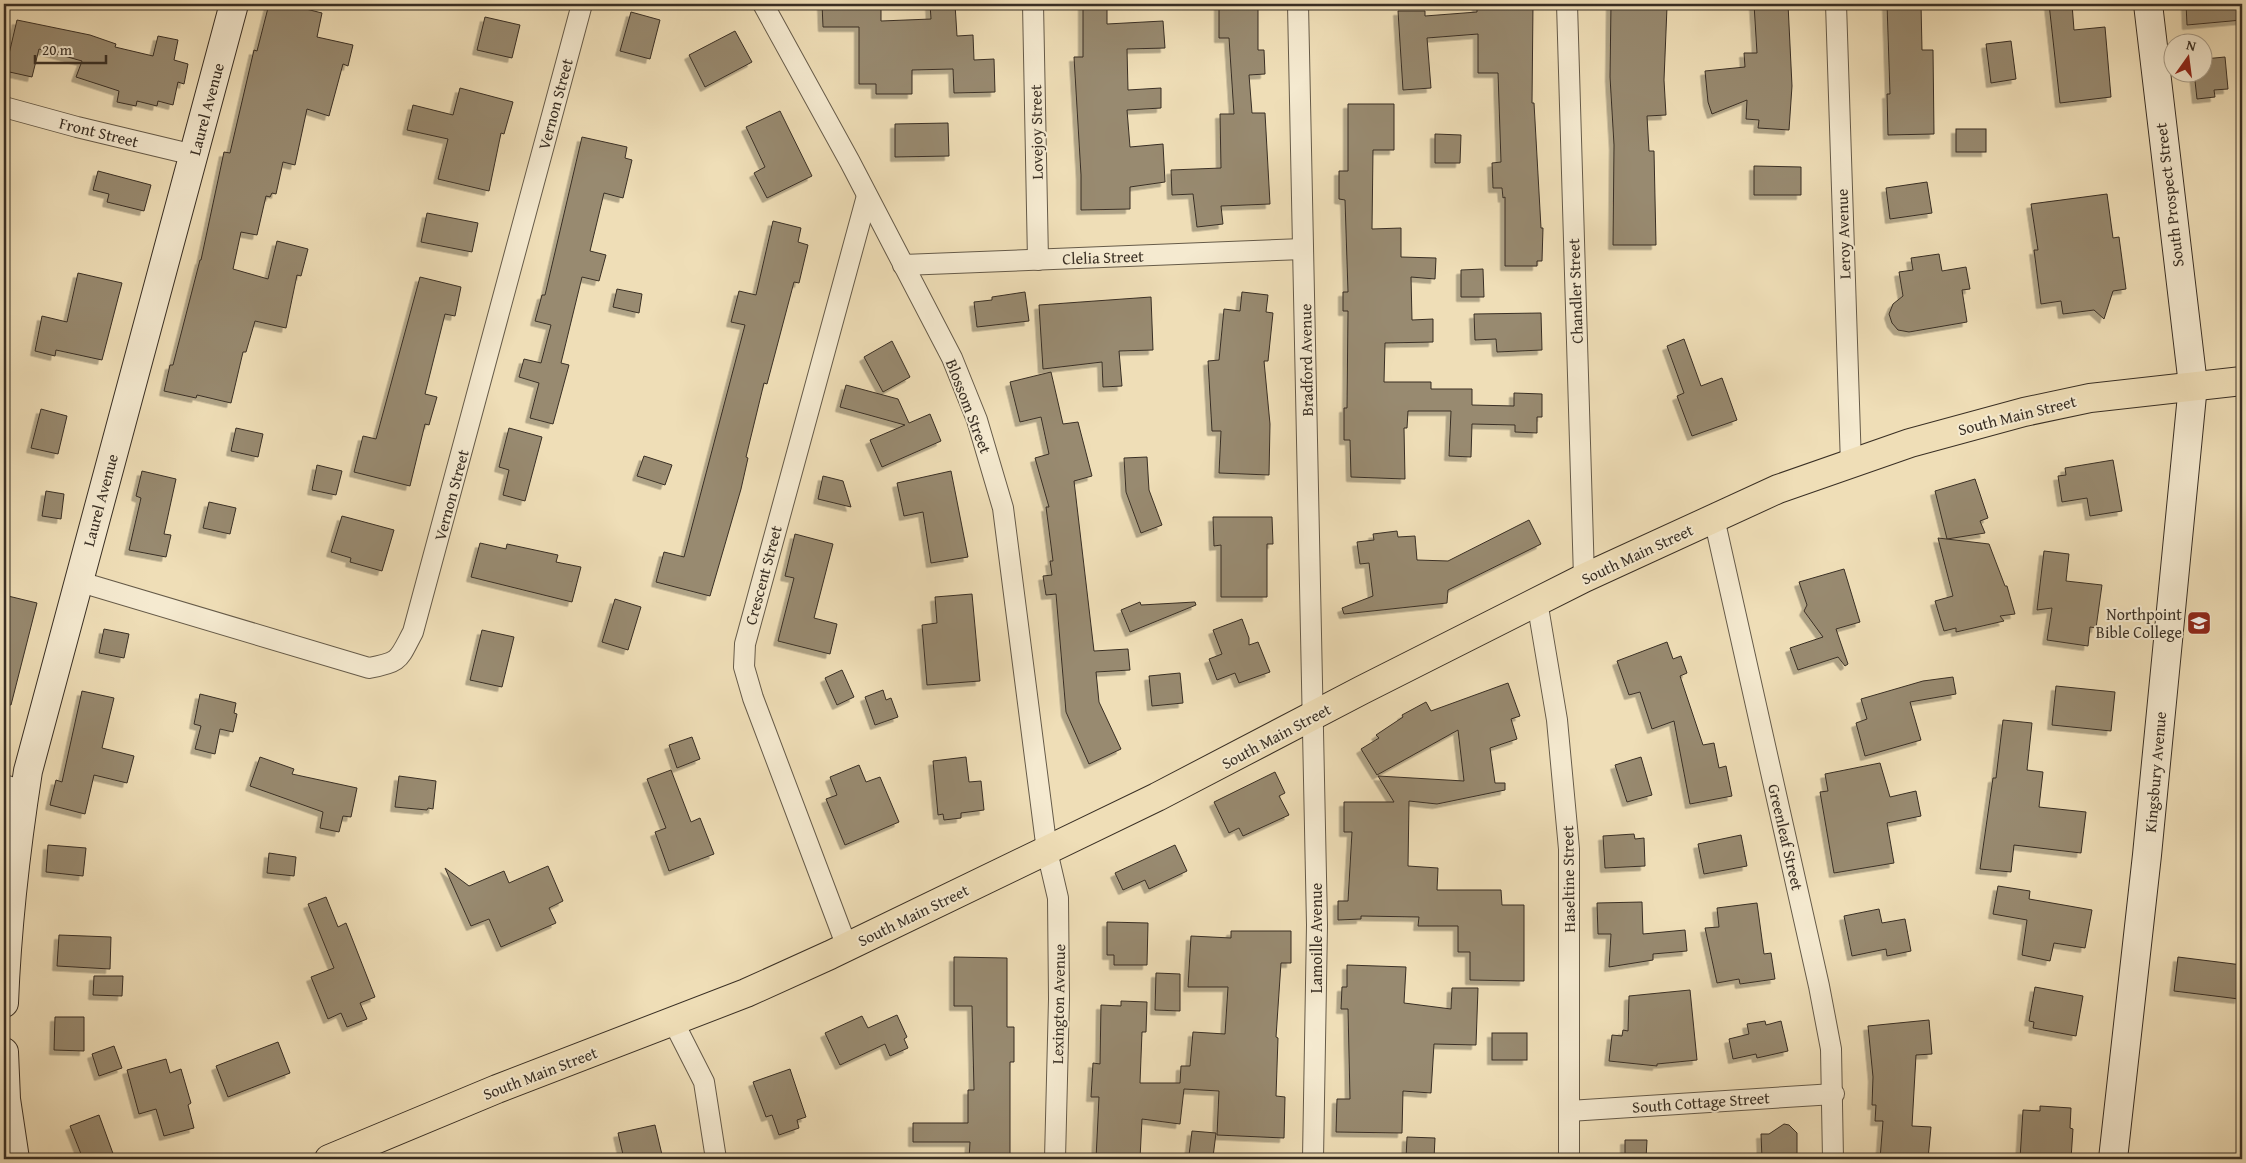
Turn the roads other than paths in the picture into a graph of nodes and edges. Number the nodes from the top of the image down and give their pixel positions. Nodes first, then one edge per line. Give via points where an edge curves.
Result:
1 (234, 4) edge
2 (582, 4) edge
3 (763, 4) edge
4 (1033, 4) edge
5 (1298, 4) edge
6 (1566, 4) edge
7 (1836, 4) edge
8 (2148, 4) edge
9 (4, 107) edge
10 (194, 155) junction
11 (867, 196) junction
12 (1303, 249) junction
13 (1038, 260) junction
14 (903, 266) junction
15 (2242, 381) edge
16 (2193, 385) junction
17 (1851, 465) junction
18 (1714, 518) junction
19 (1584, 578) junction
20 (77, 581) junction
21 (1537, 602) junction
22 (1313, 716) junction
23 (14, 788) edge
24 (1047, 851) junction
25 (847, 947) junction
26 (4, 1003) edge
27 (673, 1021) junction
28 (4, 1052) edge
29 (1834, 1094) junction
30 (1569, 1111) junction
31 (15, 1159) edge
32 (329, 1159) edge
33 (716, 1159) edge
34 (1055, 1159) edge
35 (1313, 1159) edge
36 (1569, 1159) edge
37 (1833, 1159) edge
38 (2112, 1159) edge

1 - 10 main road, Laurel Avenue
2 - 20 street, Vernon Street via 413,632 399,659 392,664 369,668
3 - 11 street, Blossom Street
4 - 13 street, Lovejoy Street
5 - 12 street, Bradford Avenue
6 - 19 street, Chandler Street
7 - 17 street, Leroy Avenue
8 - 16 main road, South Prospect Street
9 - 10 street, Front Street
10 - 20 main road, Laurel Avenue
11 - 14 street, Blossom Street
11 - 25 street, Crescent Street via 745,644 744,667
12 - 13 street, Clelia Street
12 - 22 street, Bradford Avenue
13 - 14 street, Clelia Street
14 - 24 street, Blossom Street via 952,358 977,420 1003,508
15 - 16 main road, South Main Street
16 - 17 main road, South Main Street via 2090,398 2024,412 1910,443
16 - 38 main road, Kingsbury Avenue via 2148,855
17 - 18 main road, South Main Street via 1778,489
18 - 19 main road, South Main Street
18 - 29 street, Greenleaf Street via 1819,986 1832,1049
19 - 21 main road, South Main Street
20 - 23 main road, Laurel Avenue via 28,771
21 - 22 main road, South Main Street
21 - 30 street, Haseltine Street via 1557,720 1569,849
22 - 24 main road, South Main Street
22 - 35 street, Lamoille Avenue via 1317,925
23 - 26 main road, Laurel Avenue
24 - 25 main road, South Main Street
24 - 34 street, Lexington Avenue via 1058,898
25 - 27 main road, South Main Street via 746,993
27 - 32 main road, South Main Street
27 - 33 street via 704,1082
28 - 31 main road via 6,1099
29 - 30 street, South Cottage Street
29 - 37 street, Greenleaf Street
30 - 36 street, Haseltine Street

